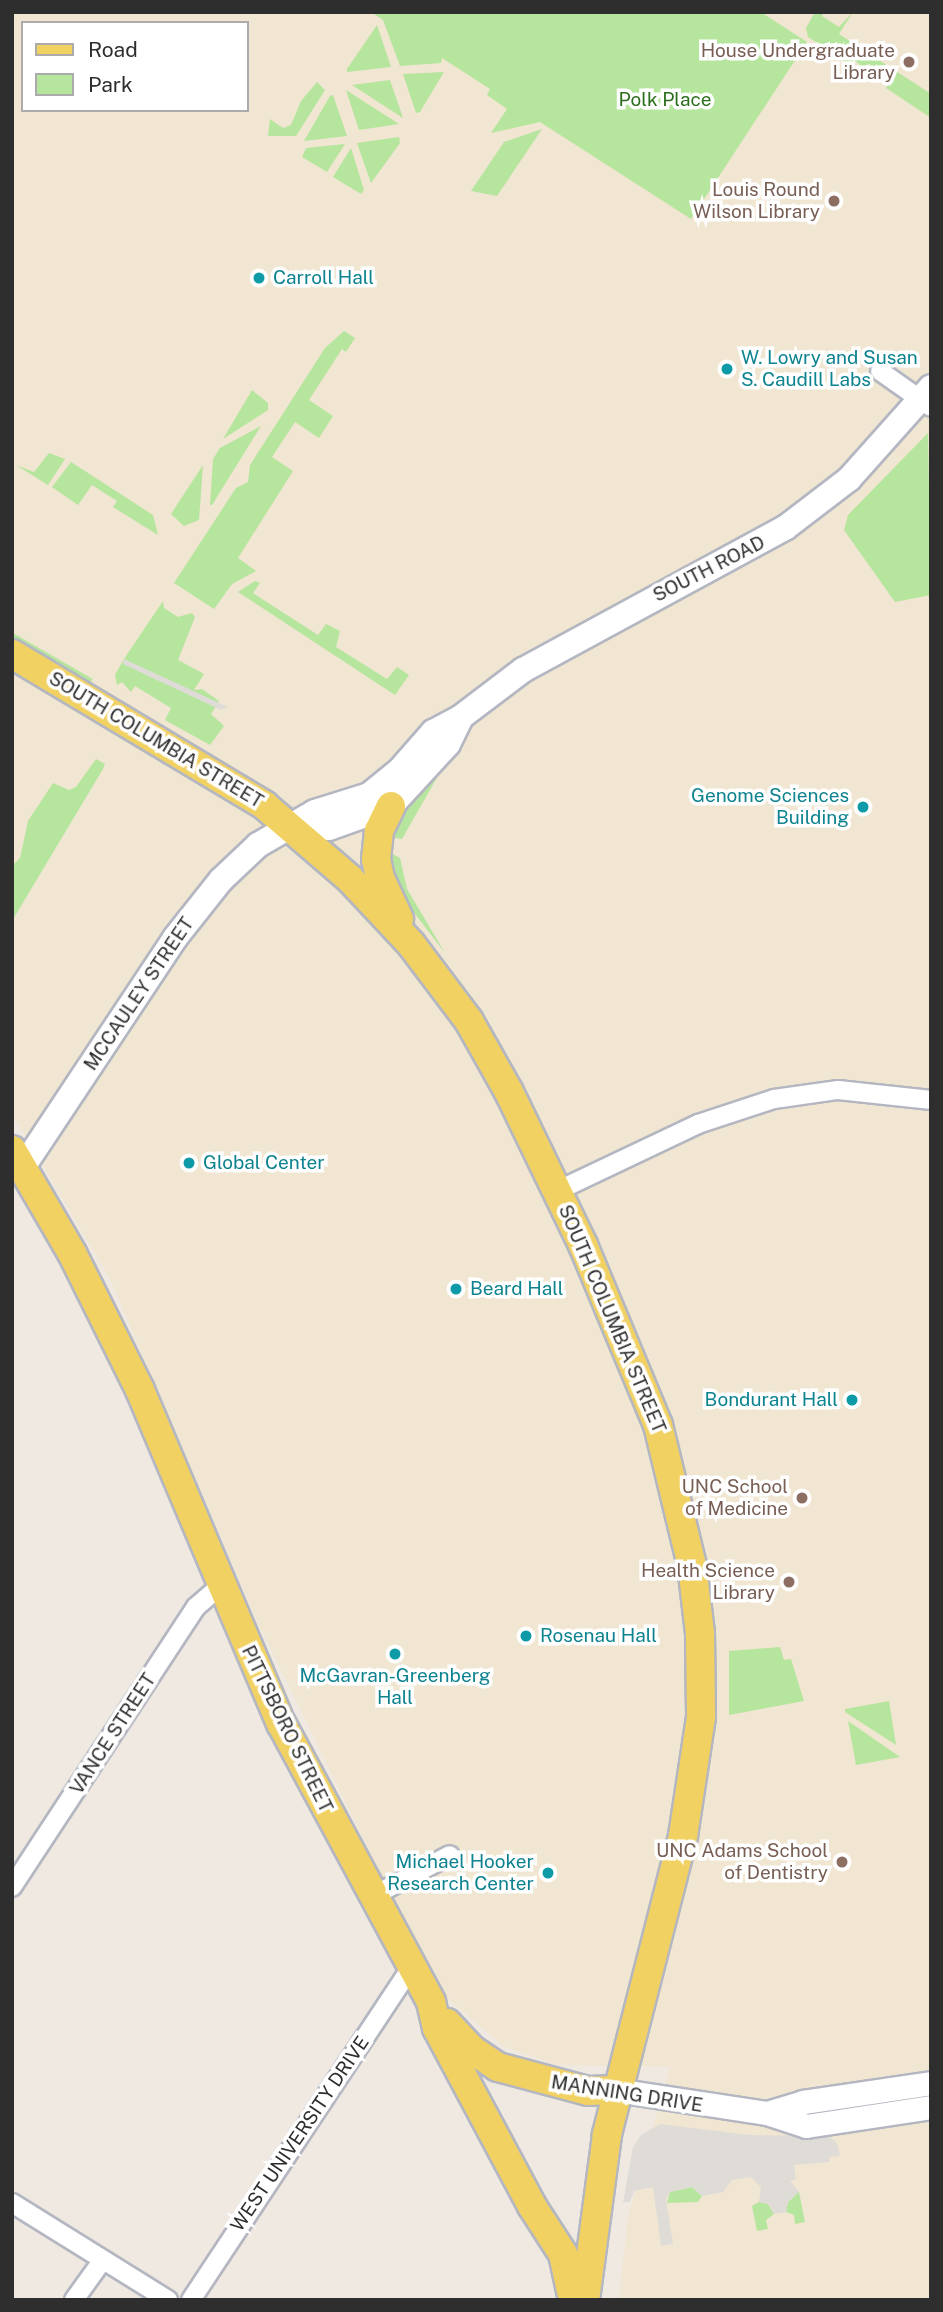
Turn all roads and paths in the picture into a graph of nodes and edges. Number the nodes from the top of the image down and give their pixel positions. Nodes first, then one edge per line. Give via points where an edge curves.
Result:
1 (880, 371) dead end
2 (928, 398) edge
3 (12, 654) edge
4 (461, 717) junction
5 (391, 806) junction
6 (290, 826) junction
7 (411, 944) junction
8 (931, 1100) edge
9 (16, 1167) edge
10 (557, 1191) junction
11 (220, 1587) junction
12 (450, 1855) dead end
13 (12, 1887) edge
14 (371, 1897) junction
15 (411, 1968) junction
16 (431, 2002) junction
17 (931, 2083) edge
18 (616, 2090) junction
19 (931, 2107) edge
20 (767, 2113) junction
21 (12, 2203) edge
22 (102, 2261) junction
23 (74, 2300) edge
24 (168, 2300) edge
25 (191, 2300) edge
26 (573, 2300) edge
27 (585, 2300) edge

1 - 2 street
2 - 4 main road, SOUTH ROAD via 849,479 785,528 558,649
3 - 6 main road, SOUTH COLUMBIA STREET via 230,782
4 - 5 main road, SOUTH ROAD via 448,744
4 - 6 main road, SOUTH ROAD via 433,732 399,771 369,795 315,812
5 - 6 main road, SOUTH ROAD via 329,828
5 - 7 main road via 379,831 376,859 380,878
6 - 7 main road, SOUTH COLUMBIA STREET via 350,878
6 - 9 main road, MCCAULEY STREET via 258,845 200,905
7 - 10 main road, SOUTH COLUMBIA STREET via 489,1054
8 - 10 street via 838,1090 786,1097 698,1124
9 - 11 main road, PITTSBORO STREET via 72,1253 139,1390
10 - 18 main road, SOUTH COLUMBIA STREET via 658,1425 686,1532 699,1633 701,1717 683,1836
11 - 13 street, VANCE STREET via 196,1607
11 - 14 main road, PITTSBORO STREET via 281,1723
12 - 14 street
14 - 15 main road, PITTSBORO STREET
15 - 16 main road, PITTSBORO STREET
15 - 25 street, WEST UNIVERSITY DRIVE
16 - 18 main road, MANNING DRIVE via 461,2040 498,2067 588,2091
16 - 26 main road, PITTSBORO STREET via 437,2028 532,2206 563,2254
17 - 20 street, MANNING DRIVE via 803,2102
18 - 20 street, MANNING DRIVE
18 - 27 main road, SOUTH COLUMBIA STREET
19 - 20 street, MANNING DRIVE via 806,2126
21 - 22 street
22 - 23 street
22 - 24 street

